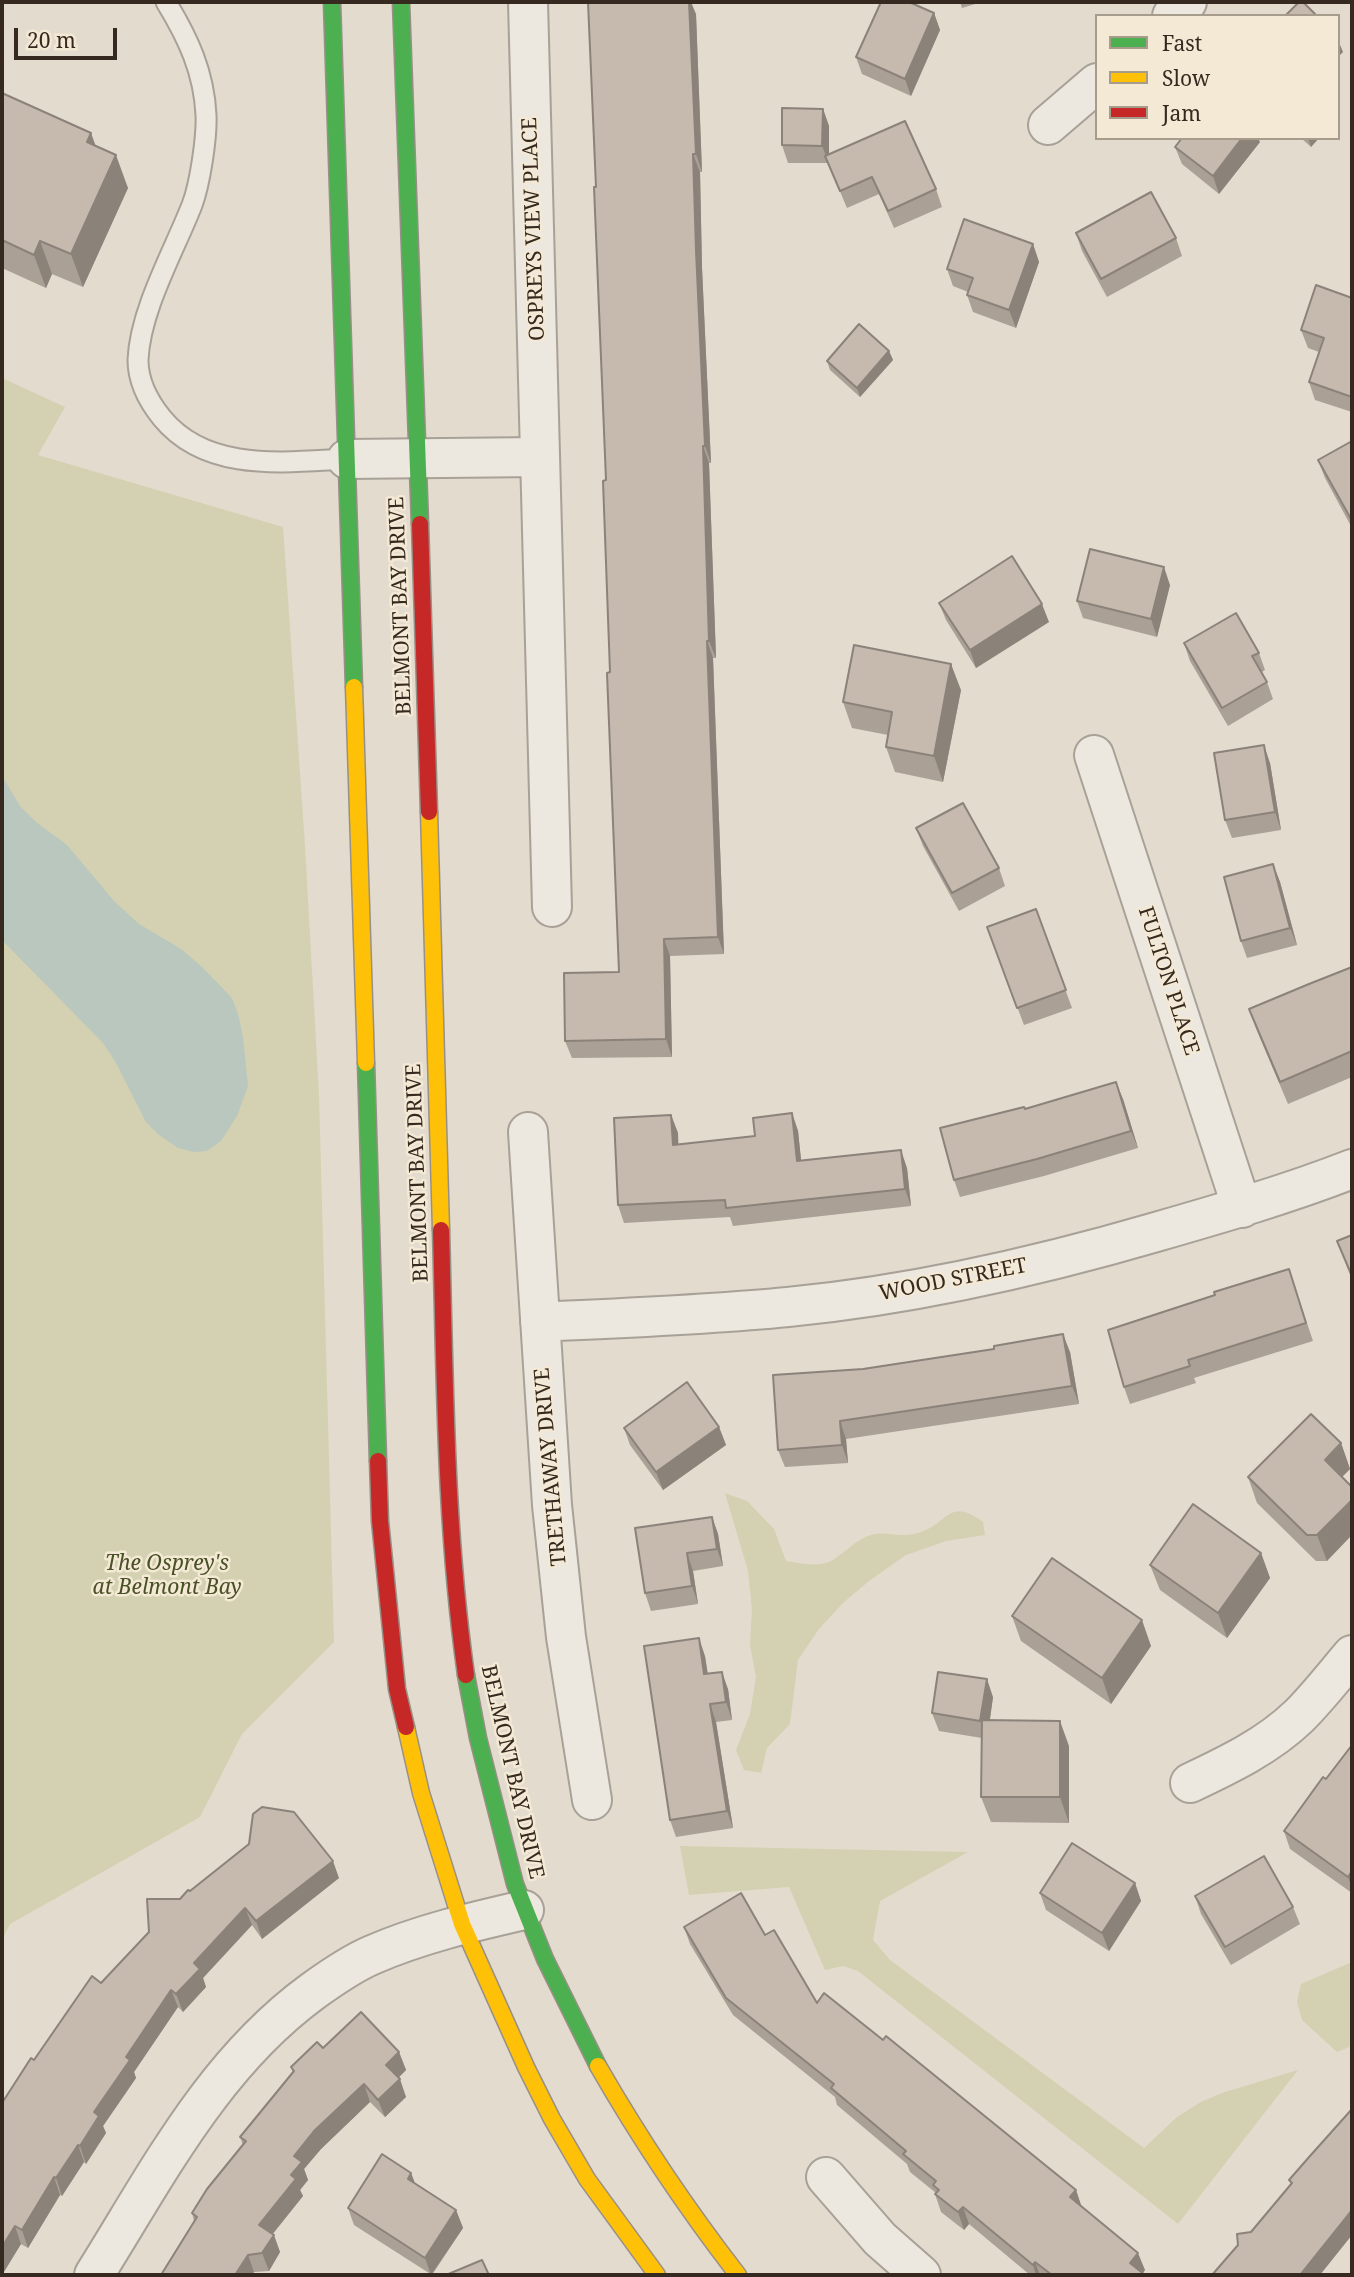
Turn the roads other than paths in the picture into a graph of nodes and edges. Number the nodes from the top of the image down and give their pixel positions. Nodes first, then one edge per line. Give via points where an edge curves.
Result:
1 (166, 2) edge
2 (332, 2) edge
3 (401, 2) edge
4 (528, 2) edge
5 (1187, 2) edge
6 (1174, 14) edge
7 (1095, 85) edge
8 (1048, 125) dead end
9 (540, 457) junction
10 (418, 458) junction
11 (347, 459) junction
12 (1094, 755) dead end
13 (552, 907) dead end
14 (528, 1132) dead end
15 (1352, 1169) edge
16 (1242, 1208) junction
17 (540, 1322) junction
18 (1352, 1655) edge
19 (1189, 1783) dead end
20 (592, 1800) dead end
21 (524, 1910) junction
22 (462, 1924) junction
23 (826, 2177) dead end
24 (900, 2269) edge
25 (94, 2275) edge
26 (657, 2275) edge
27 (738, 2275) edge

1 - 11 lane via 196,58 206,118 193,202 144,330 138,359 141,380 166,423 210,452 258,462
2 - 11 street
3 - 10 street, BELMONT BAY DRIVE
4 - 9 street, OSPREYS VIEW PLACE
5 - 6 street
7 - 8 street
9 - 10 street
9 - 13 street, OSPREYS VIEW PLACE
10 - 11 street
10 - 21 street, BELMONT BAY DRIVE via 455,1586 470,1702
11 - 22 street via 380,1521 397,1689 421,1793
12 - 16 street, FULTON PLACE
14 - 17 street, TRETHAWAY DRIVE
15 - 16 street, WOOD STREET
16 - 17 street, WOOD STREET via 1072,1257 909,1290 790,1307
17 - 20 street, TRETHAWAY DRIVE via 566,1637
18 - 19 street via 1274,1737
21 - 22 street
21 - 27 street, BELMONT BAY DRIVE via 622,2110 700,2228
22 - 25 street via 369,1956 288,2009 262,2033 199,2107
22 - 26 street via 552,2119 587,2179
23 - 24 street

